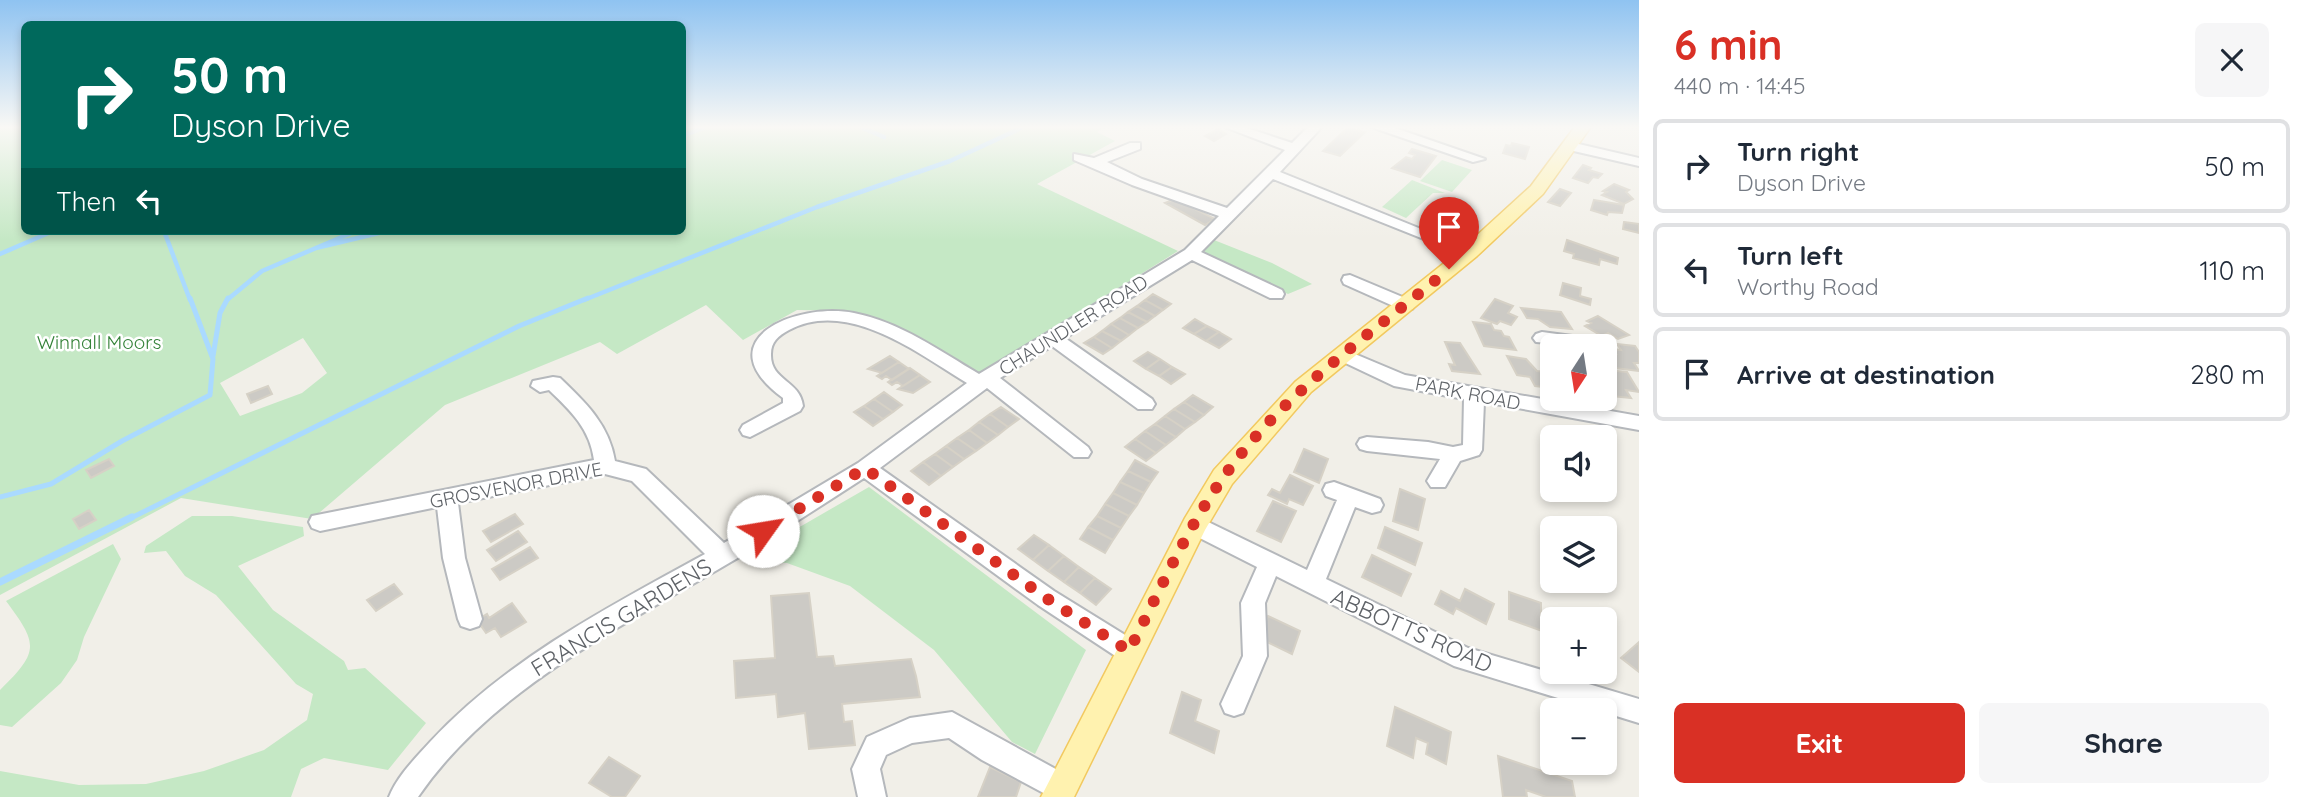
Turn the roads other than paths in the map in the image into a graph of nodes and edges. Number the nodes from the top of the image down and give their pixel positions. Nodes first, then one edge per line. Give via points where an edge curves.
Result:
1 (1100, 165) edge
2 (1281, 165) edge
3 (1555, 165) edge
4 (1105, 167) joint
5 (1273, 174) junction
6 (1229, 214) junction
7 (1470, 252) junction
8 (1191, 253) junction
9 (1350, 281) dead end
10 (1276, 294) dead end
11 (1406, 305) junction
12 (1051, 337) junction
13 (1343, 355) junction
14 (983, 381) junction
15 (540, 386) dead end
16 (1474, 395) junction
17 (1540, 402) edge
18 (1145, 404) dead end
19 (1602, 411) edge
20 (1639, 423) edge
21 (750, 430) dead end
22 (1367, 444) dead end
23 (1082, 452) dead end
24 (1453, 455) junction
25 (605, 466) junction
26 (865, 468) junction
27 (1438, 481) dead end
28 (447, 498) junction
29 (1371, 505) dead end
30 (320, 522) dead end
31 (1194, 525) junction
32 (722, 556) junction
33 (1269, 564) junction
34 (1312, 586) junction
35 (470, 620) dead end
36 (1129, 651) junction
37 (1234, 704) dead end
38 (1639, 711) edge
39 (1060, 792) edge
40 (403, 797) edge
41 (872, 797) edge

1 - 4 street
2 - 5 street, CHAUNDLER ROAD
3 - 7 main road via 1537,190
4 - 6 street via 1137,183
5 - 6 street, CHAUNDLER ROAD
5 - 7 street
6 - 8 street, CHAUNDLER ROAD
7 - 11 main road
8 - 10 street
8 - 12 street, CHAUNDLER ROAD
9 - 11 street
11 - 13 main road
12 - 14 street, CHAUNDLER ROAD
12 - 18 street
13 - 16 street, PARK ROAD via 1401,381
13 - 31 main road via 1303,387 1248,448 1223,477
14 - 21 street via 875,326 852,318 804,317 773,331 760,347 769,377 792,395 793,405
14 - 23 street
14 - 26 street, CHAUNDLER ROAD
15 - 25 street via 554,383 592,421 603,441
16 - 17 street, PARK ROAD
16 - 24 street via 1472,450
19 - 20 street, PARK ROAD
22 - 24 street
24 - 27 street
25 - 28 street, GROSVENOR DRIVE
25 - 32 street, GROSVENOR DRIVE via 639,475
26 - 32 street, FRANCIS GARDENS
26 - 36 street via 1046,598
28 - 30 street, GROSVENOR DRIVE
28 - 35 street via 454,558
29 - 34 street via 1342,493
31 - 33 street, ABBOTTS ROAD
31 - 36 main road
32 - 40 street, FRANCIS GARDENS via 627,609 516,681 471,717
33 - 34 street, ABBOTTS ROAD
33 - 37 street via 1253,604 1255,656
34 - 38 street, ABBOTTS ROAD via 1464,658
36 - 39 main road
39 - 41 street via 952,725 910,731 876,746 866,769

